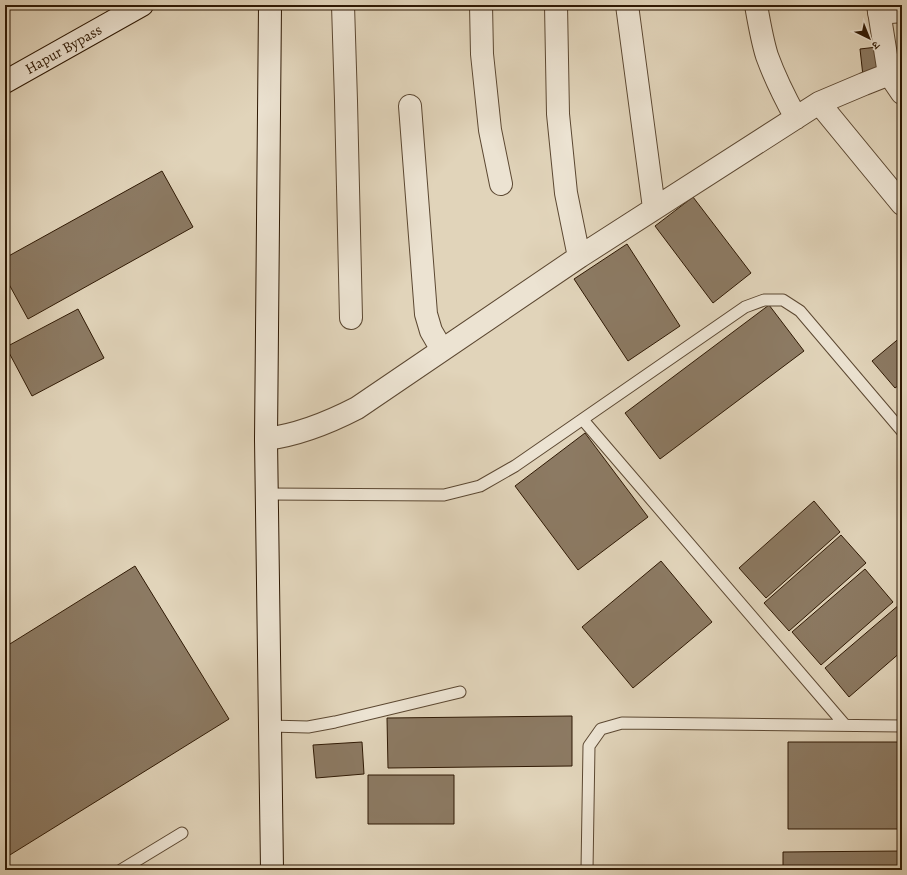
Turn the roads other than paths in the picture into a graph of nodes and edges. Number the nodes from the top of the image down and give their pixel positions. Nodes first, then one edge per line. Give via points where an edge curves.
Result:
1 (142, 5) edge
2 (270, 5) edge
3 (343, 5) edge
4 (481, 5) edge
5 (556, 5) edge
6 (627, 5) edge
7 (756, 5) edge
8 (879, 9) edge
9 (902, 11) edge
10 (895, 72) edge
11 (5, 82) edge
12 (902, 93) edge
13 (819, 103) junction
14 (410, 106) dead end
15 (796, 118) junction
16 (502, 184) dead end
17 (902, 204) edge
18 (654, 208) junction
19 (579, 257) junction
20 (351, 318) dead end
21 (442, 350) junction
22 (583, 420) junction
23 (902, 431) edge
24 (266, 439) junction
25 (267, 494) junction
26 (460, 692) dead end
27 (845, 725) junction
28 (270, 726) junction
29 (902, 726) edge
30 (182, 833) dead end
31 (121, 870) edge
32 (272, 870) edge
33 (587, 870) edge

1 - 11 street, Hapur Bypass
2 - 24 street
3 - 20 street
4 - 16 street via 482,54 490,130
5 - 19 street via 558,114 566,193
6 - 18 street
7 - 15 street via 767,56
8 - 9 street
8 - 10 street
10 - 12 street
10 - 13 street
13 - 15 street
13 - 17 street
14 - 21 street via 426,314 431,331
15 - 18 street
18 - 19 street
19 - 21 street
21 - 24 street via 364,404 339,418 289,436
22 - 23 lane via 746,306 764,300 783,300 800,311
22 - 25 lane via 515,466 480,486 444,495
22 - 27 lane
24 - 25 street
25 - 28 street
26 - 28 lane via 308,727
27 - 29 lane
27 - 33 lane via 622,723 601,730 589,746
28 - 32 street
30 - 31 lane

